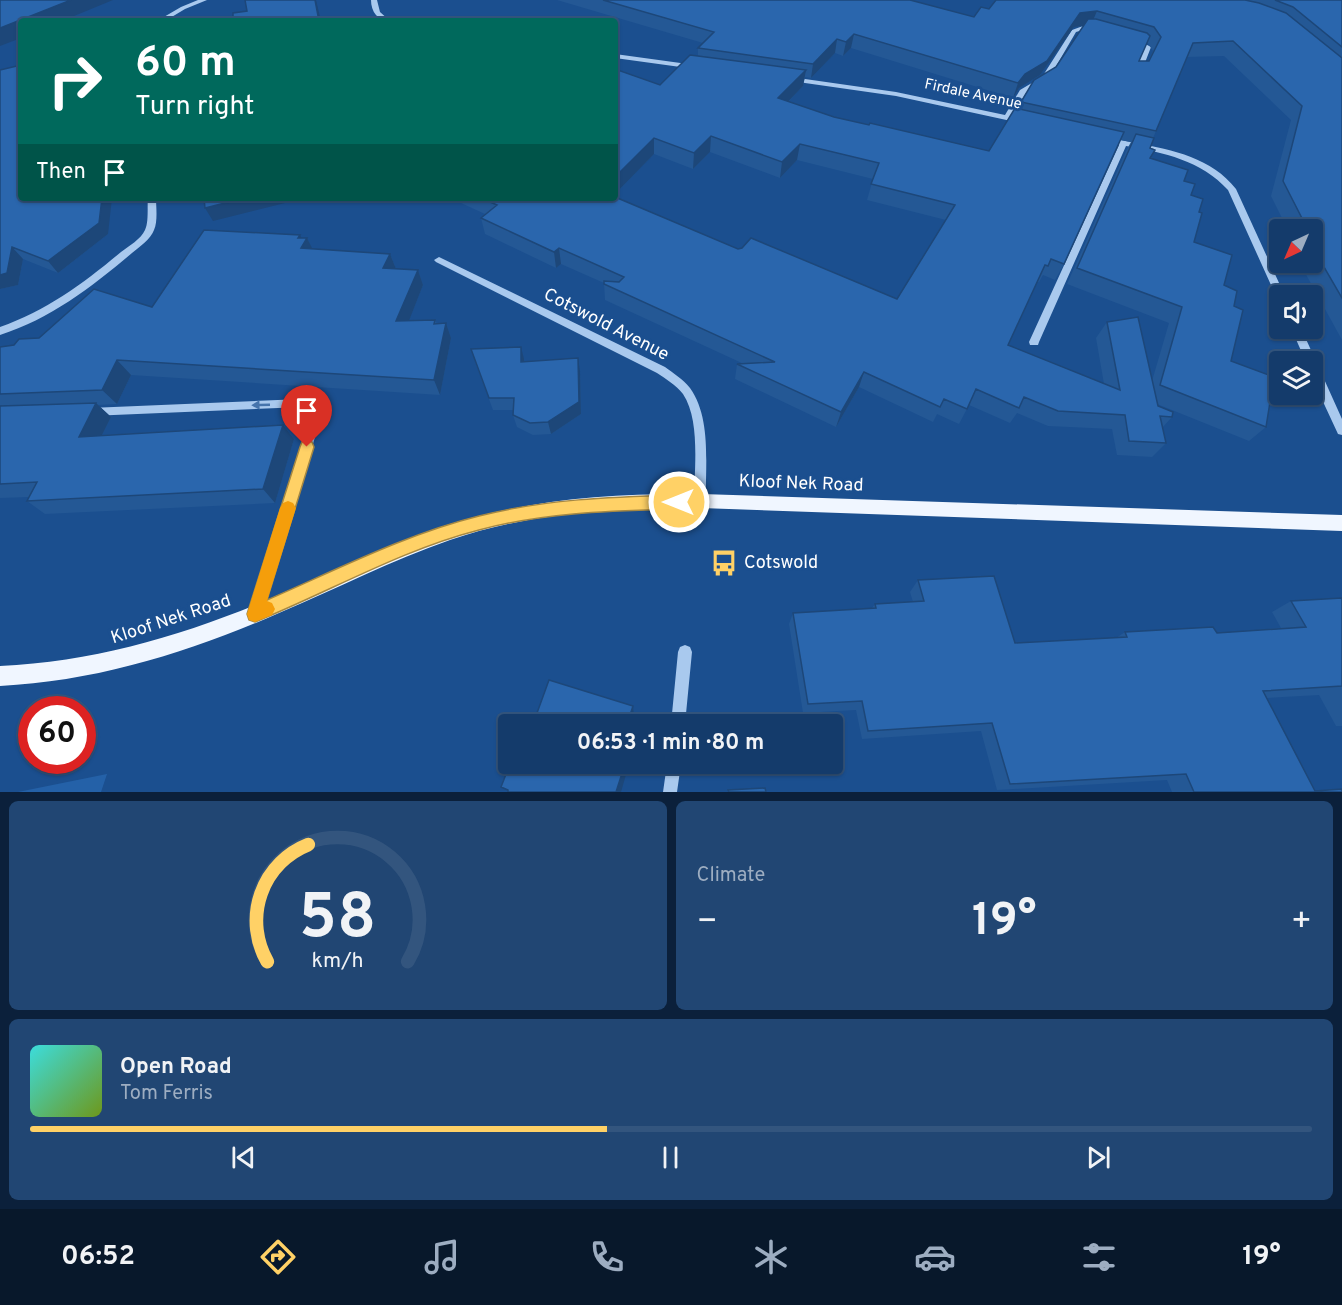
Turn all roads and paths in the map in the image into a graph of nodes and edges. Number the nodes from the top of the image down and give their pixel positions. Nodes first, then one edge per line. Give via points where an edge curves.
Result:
1 (204, 0) edge
2 (374, 0) edge
3 (165, 18) edge
4 (384, 18) edge
5 (1100, 31) edge
6 (1128, 39) edge
7 (618, 56) edge
8 (706, 68) edge
9 (1137, 74) edge
10 (786, 78) edge
11 (1007, 118) junction
12 (1030, 123) edge
13 (1100, 139) edge
14 (1123, 144) junction
15 (152, 201) edge
16 (438, 260) dead end
17 (1276, 285) edge
18 (0, 331) edge
19 (1034, 342) dead end
20 (1323, 390) edge
21 (81, 412) edge
22 (1342, 431) edge
23 (700, 502) junction
24 (1342, 523) edge
25 (255, 614) junction
26 (685, 652) dead end
27 (0, 676) edge
28 (679, 714) edge
29 (673, 774) edge
30 (670, 792) edge

1 - 3 street
2 - 4 street
5 - 11 street via 1074,31 1046,78 1023,92
6 - 9 street via 1148,47
7 - 8 street
10 - 11 street, Firdale Avenue via 896,94
11 - 12 street, Firdale Avenue
13 - 14 street
14 - 17 street via 1198,162 1225,179
14 - 19 street
15 - 18 street via 150,230 141,240 51,309
16 - 23 street, Cotswold Avenue via 675,380 687,392 698,422
20 - 22 street
25 -> 21 street via 314,424 316,413 311,406 302,403
23 - 24 main road, Kloof Nek Road
23 - 25 main road, Kloof Nek Road via 583,505 477,523 424,540
25 - 27 main road, Kloof Nek Road via 134,657 68,670
26 - 28 street
29 - 30 street

